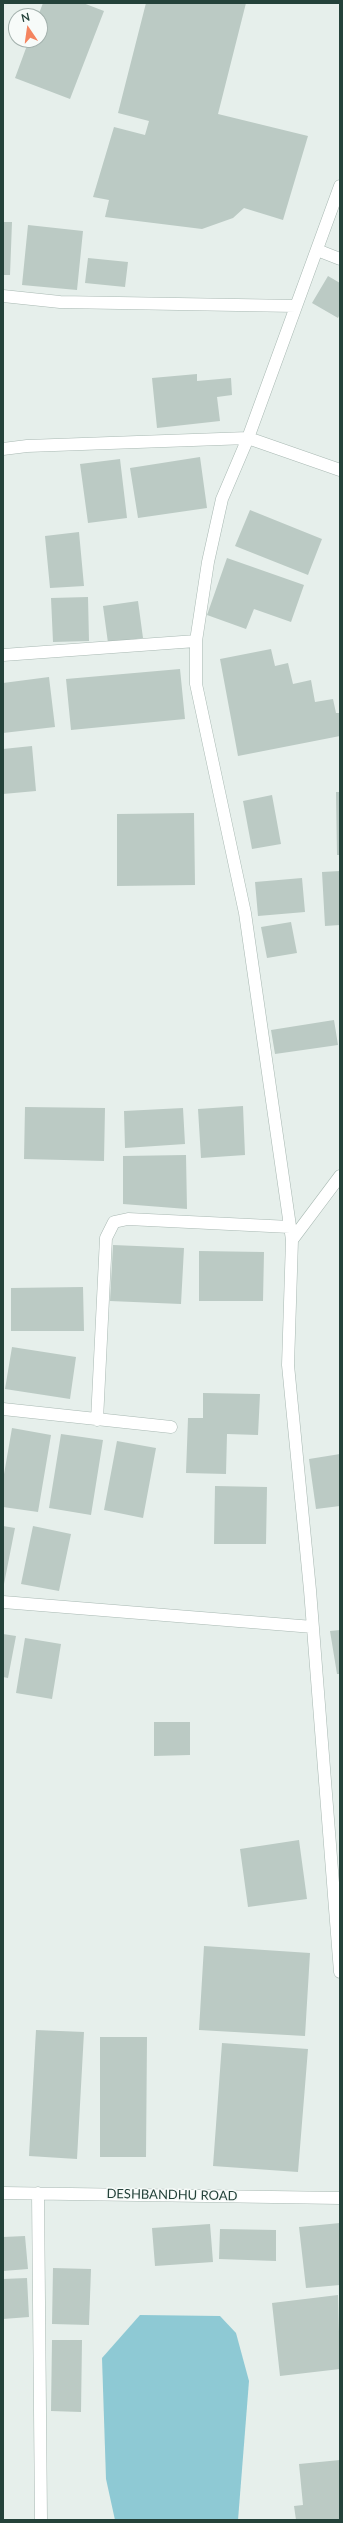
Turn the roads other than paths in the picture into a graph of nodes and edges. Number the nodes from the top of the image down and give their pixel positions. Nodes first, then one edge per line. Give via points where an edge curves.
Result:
1 (340, 186) edge
2 (317, 250) junction
3 (340, 259) edge
4 (3, 296) edge
5 (296, 306) junction
6 (248, 438) junction
7 (3, 449) edge
8 (340, 470) edge
9 (196, 641) junction
10 (3, 655) edge
11 (340, 1176) edge
12 (290, 1227) junction
13 (292, 1240) junction
14 (3, 1409) edge
15 (97, 1420) junction
16 (171, 1427) dead end
17 (3, 1602) edge
18 (313, 1627) junction
19 (340, 1972) edge
20 (3, 2193) edge
21 (38, 2193) junction
22 (340, 2198) edge
23 (41, 2520) edge

1 - 2 street
2 - 3 street
2 - 5 street
4 - 5 street via 60,302
5 - 6 street
6 - 7 street
6 - 8 street
6 - 9 street via 222,499 208,562
9 - 10 street
9 - 12 street via 196,684 245,913
11 - 13 street
12 - 13 street
12 - 15 street via 128,1218 114,1222 106,1238
13 - 18 street via 288,1365
14 - 15 street
15 - 16 street
17 - 18 street
18 - 19 street
20 - 21 street, DESHBANDHU ROAD
21 - 22 street, DESHBANDHU ROAD
21 - 23 street

